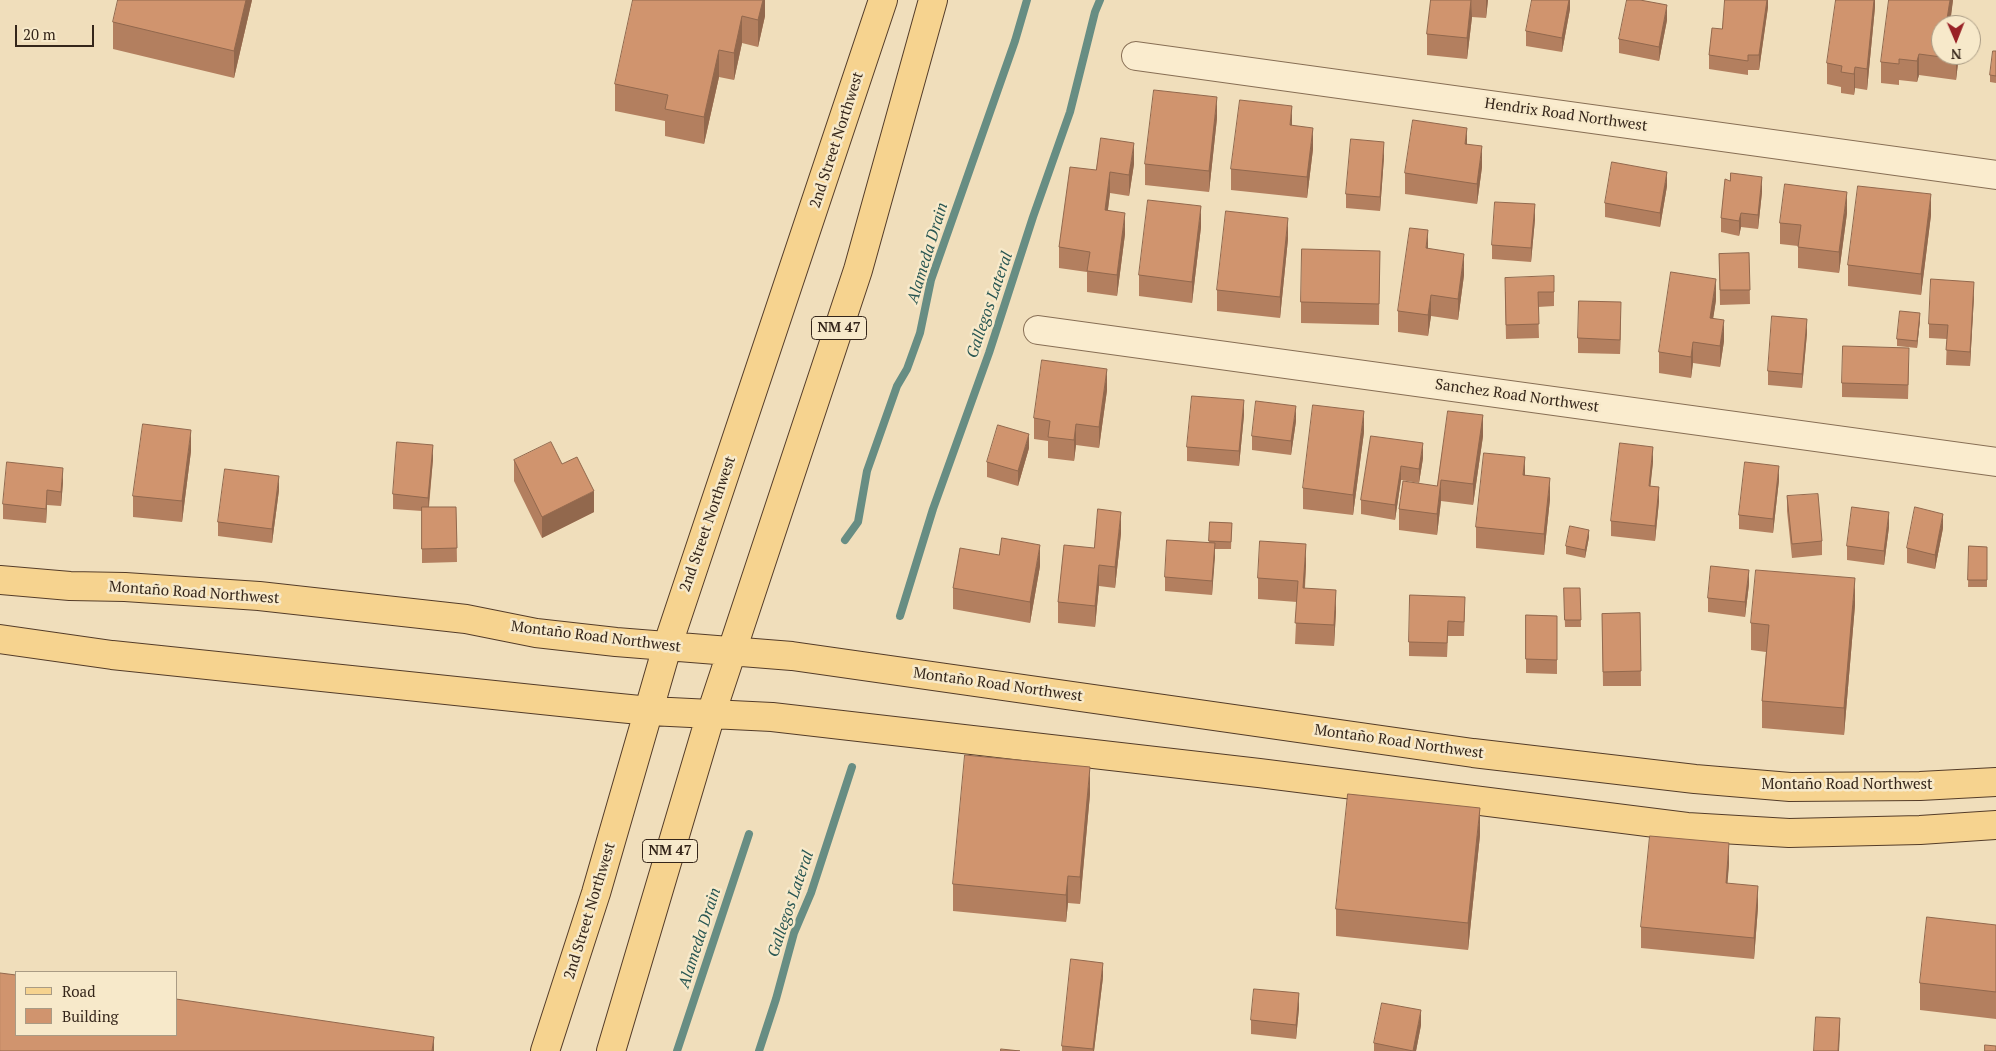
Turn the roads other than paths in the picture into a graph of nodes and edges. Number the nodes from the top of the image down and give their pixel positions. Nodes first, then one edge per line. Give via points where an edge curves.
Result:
1 (883, 0) edge
2 (933, 0) edge
3 (1136, 56) dead end
4 (1996, 175) edge
5 (1038, 330) dead end
6 (1996, 462) edge
7 (0, 580) edge
8 (0, 639) edge
9 (667, 647) junction
10 (731, 651) junction
11 (650, 711) junction
12 (711, 714) junction
13 (1996, 782) edge
14 (1996, 825) edge
15 (545, 1051) edge
16 (611, 1051) edge

1 - 9 main road, 2nd Street Northwest
2 - 10 main road, NM 47 via 858,270
3 - 4 street, Hendrix Road Northwest
5 - 6 street, Sanchez Road Northwest
7 - 9 main road, Montaño Road Northwest via 259,596 466,619 536,633
8 - 11 main road via 112,655
9 - 10 main road, Montaño Road Northwest
9 - 11 main road, 2nd Street Northwest
10 - 12 main road, NM 47
10 - 13 main road, Montaño Road Northwest via 792,656 1473,753 1695,779 1790,787
11 - 12 main road
11 - 15 main road, 2nd Street Northwest
12 - 14 main road via 772,717 1175,763 1687,827 1789,833
12 - 16 main road, NM 47

